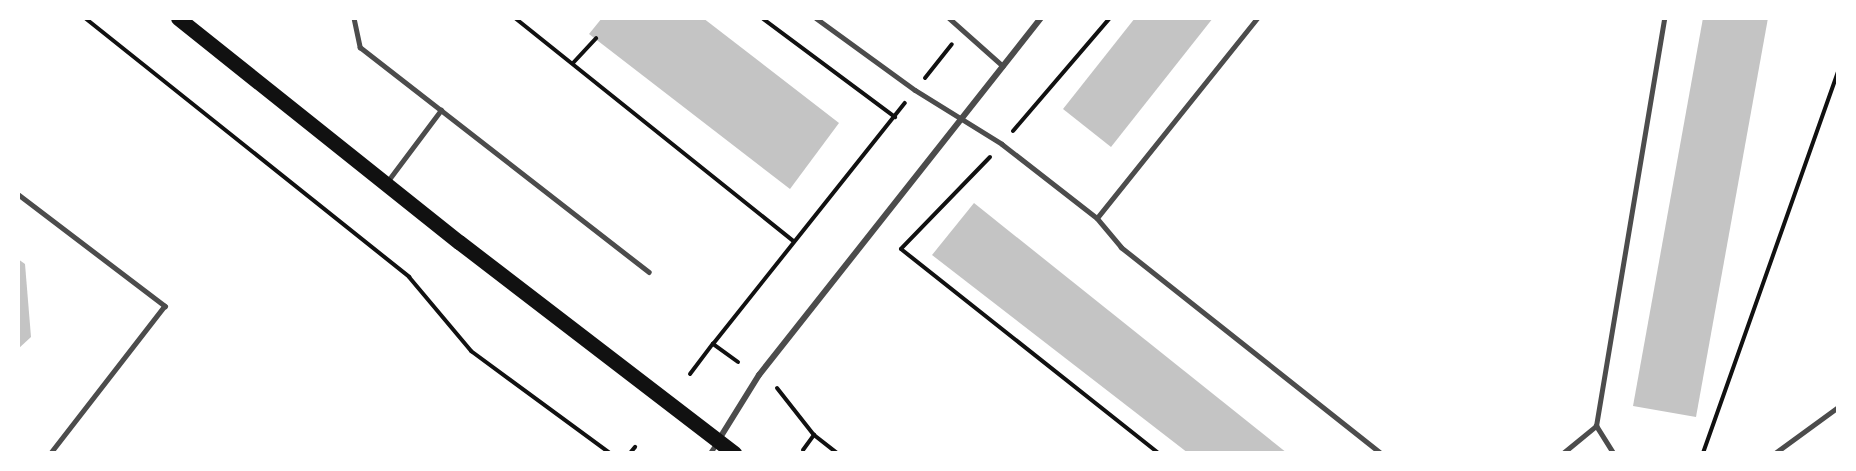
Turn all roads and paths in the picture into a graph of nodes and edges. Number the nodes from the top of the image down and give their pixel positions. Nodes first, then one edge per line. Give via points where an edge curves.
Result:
1 (85, 18) edge
2 (178, 18) edge
3 (354, 18) edge
4 (515, 18) edge
5 (762, 18) edge
6 (816, 18) edge
7 (950, 18) edge
8 (1041, 18) edge
9 (1110, 18) edge
10 (1257, 18) edge
11 (1664, 18) edge
12 (962, 30) junction
13 (596, 39) dead end
14 (573, 63) junction
15 (1003, 66) junction
16 (1838, 71) edge
17 (915, 90) junction
18 (441, 110) junction
19 (895, 117) junction
20 (963, 120) junction
21 (1002, 144) junction
22 (387, 182) junction
23 (18, 194) edge
24 (1097, 218) junction
25 (793, 241) junction
26 (649, 272) dead end
27 (713, 344) junction
28 (738, 363) dead end
29 (690, 374) dead end
30 (777, 388) dead end
31 (1838, 406) edge
32 (1596, 426) junction
33 (814, 435) junction
34 (634, 447) dead end
35 (714, 447) edge
36 (803, 450) dead end
37 (51, 453) edge
38 (610, 453) edge
39 (630, 453) edge
40 (734, 453) edge
41 (837, 453) edge
42 (1158, 453) edge
43 (1381, 453) edge
44 (1563, 453) edge
45 (1613, 453) edge
46 (1703, 453) edge
47 (1775, 453) edge

1 - 38 path via 409,277 471,351
2 - 22 main road
3 - 18 lane via 360,47
4 - 14 path
5 - 19 path
6 - 17 lane
7 - 12 lane
8 - 15 street
9 - 21 path
10 - 24 lane
11 - 32 lane
12 - 15 lane
12 - 17 path
13 - 14 path
14 - 25 path
15 - 20 street
16 - 46 path
17 - 19 path
17 - 20 lane
18 - 22 lane
18 - 26 lane
19 - 25 path
20 - 21 lane
20 - 35 street via 759,375
21 - 24 lane
21 - 42 path via 901,249
22 - 35 main road
23 - 37 lane via 165,306
24 - 43 lane via 1121,247
25 - 27 path
27 - 28 path
27 - 29 path
30 - 33 path
31 - 47 lane
32 - 44 lane
32 - 45 lane
33 - 36 path
33 - 41 path
34 - 39 path
35 - 40 main road

